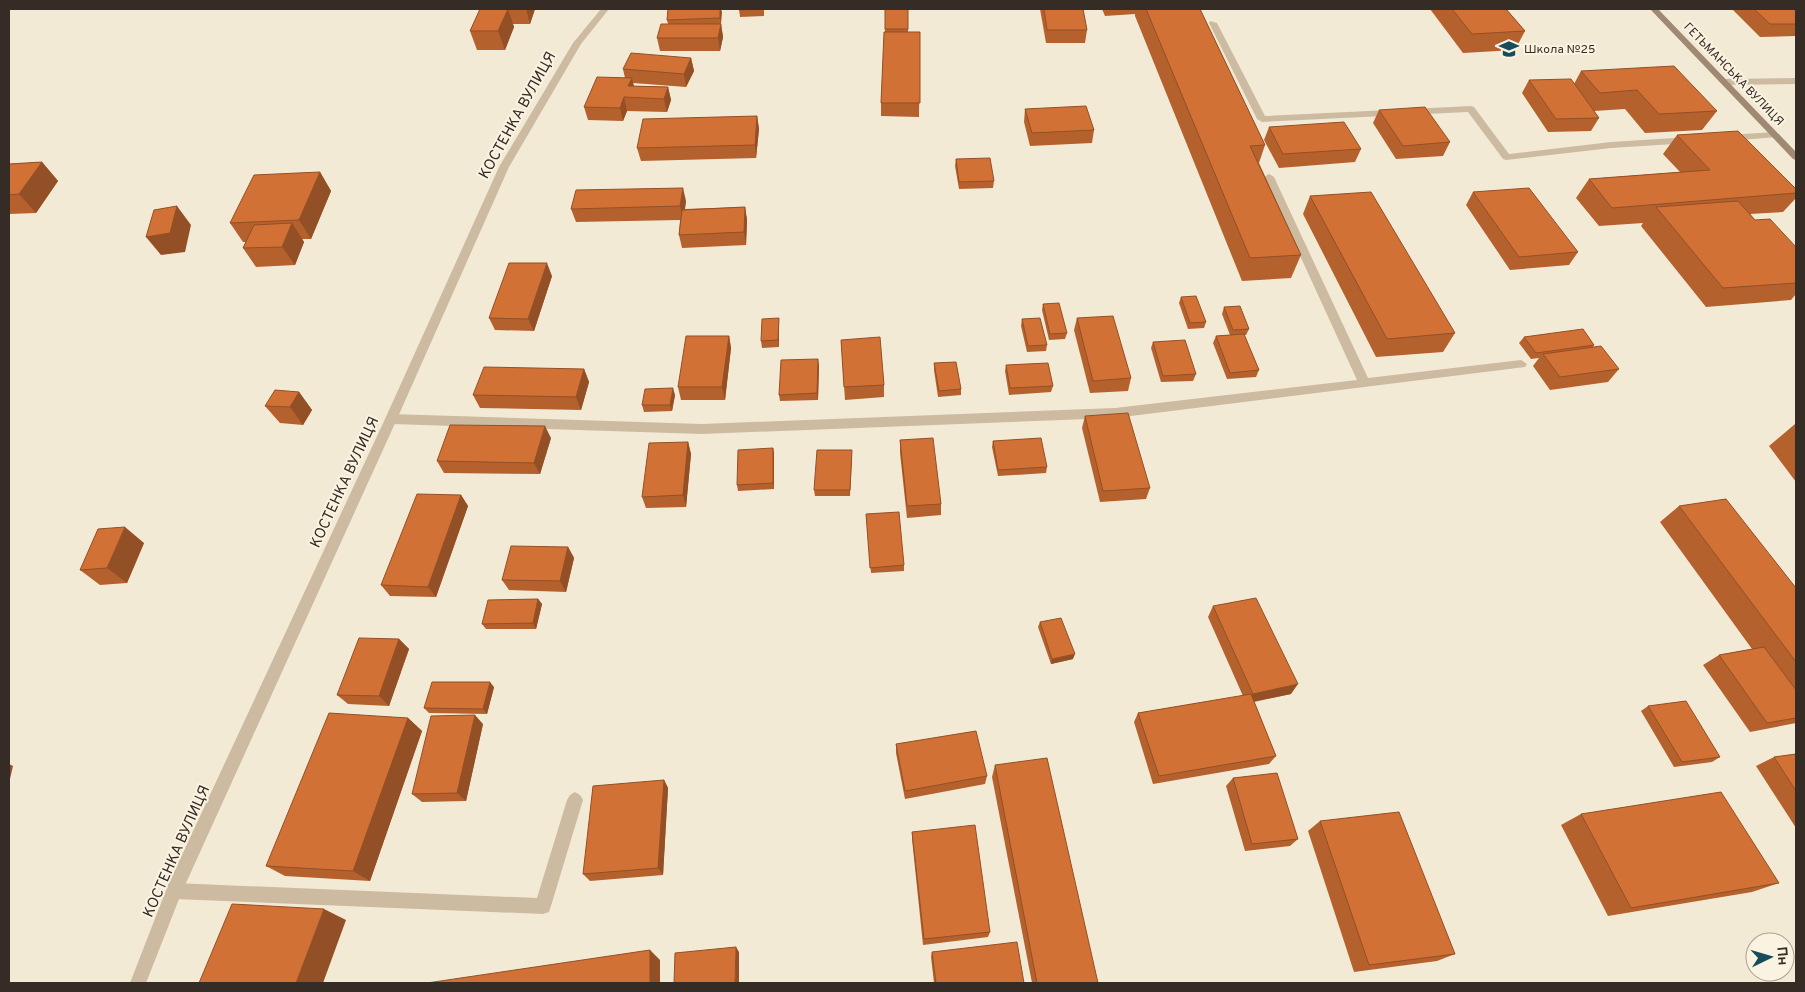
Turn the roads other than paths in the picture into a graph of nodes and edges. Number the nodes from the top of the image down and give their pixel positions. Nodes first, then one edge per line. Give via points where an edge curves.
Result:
1 (605, 9) edge
2 (1654, 9) edge
3 (1213, 23) dead end
4 (1796, 81) edge
5 (1724, 82) junction
6 (1775, 135) junction
7 (1717, 138) edge
8 (1698, 140) edge
9 (1796, 157) edge
10 (1269, 177) dead end
11 (1521, 364) dead end
12 (1364, 383) junction
13 (392, 419) junction
14 (575, 800) dead end
15 (174, 891) junction
16 (138, 983) edge

1 - 13 street, КОСТЕНКА ВУЛИЦЯ via 577,43 504,167
2 - 5 street, ГЕТЬМАНСЬКА ВУЛИЦЯ
3 - 8 street via 1262,119 1470,109 1506,157 1611,145
4 - 5 street
5 - 6 street, ГЕТЬМАНСЬКА ВУЛИЦЯ
6 - 7 street
6 - 9 street, ГЕТЬМАНСЬКА ВУЛИЦЯ
10 - 12 street
11 - 12 street
12 - 13 street via 1115,413 702,429
13 - 15 street, КОСТЕНКА ВУЛИЦЯ
14 - 15 street via 543,906
15 - 16 street, КОСТЕНКА ВУЛИЦЯ

